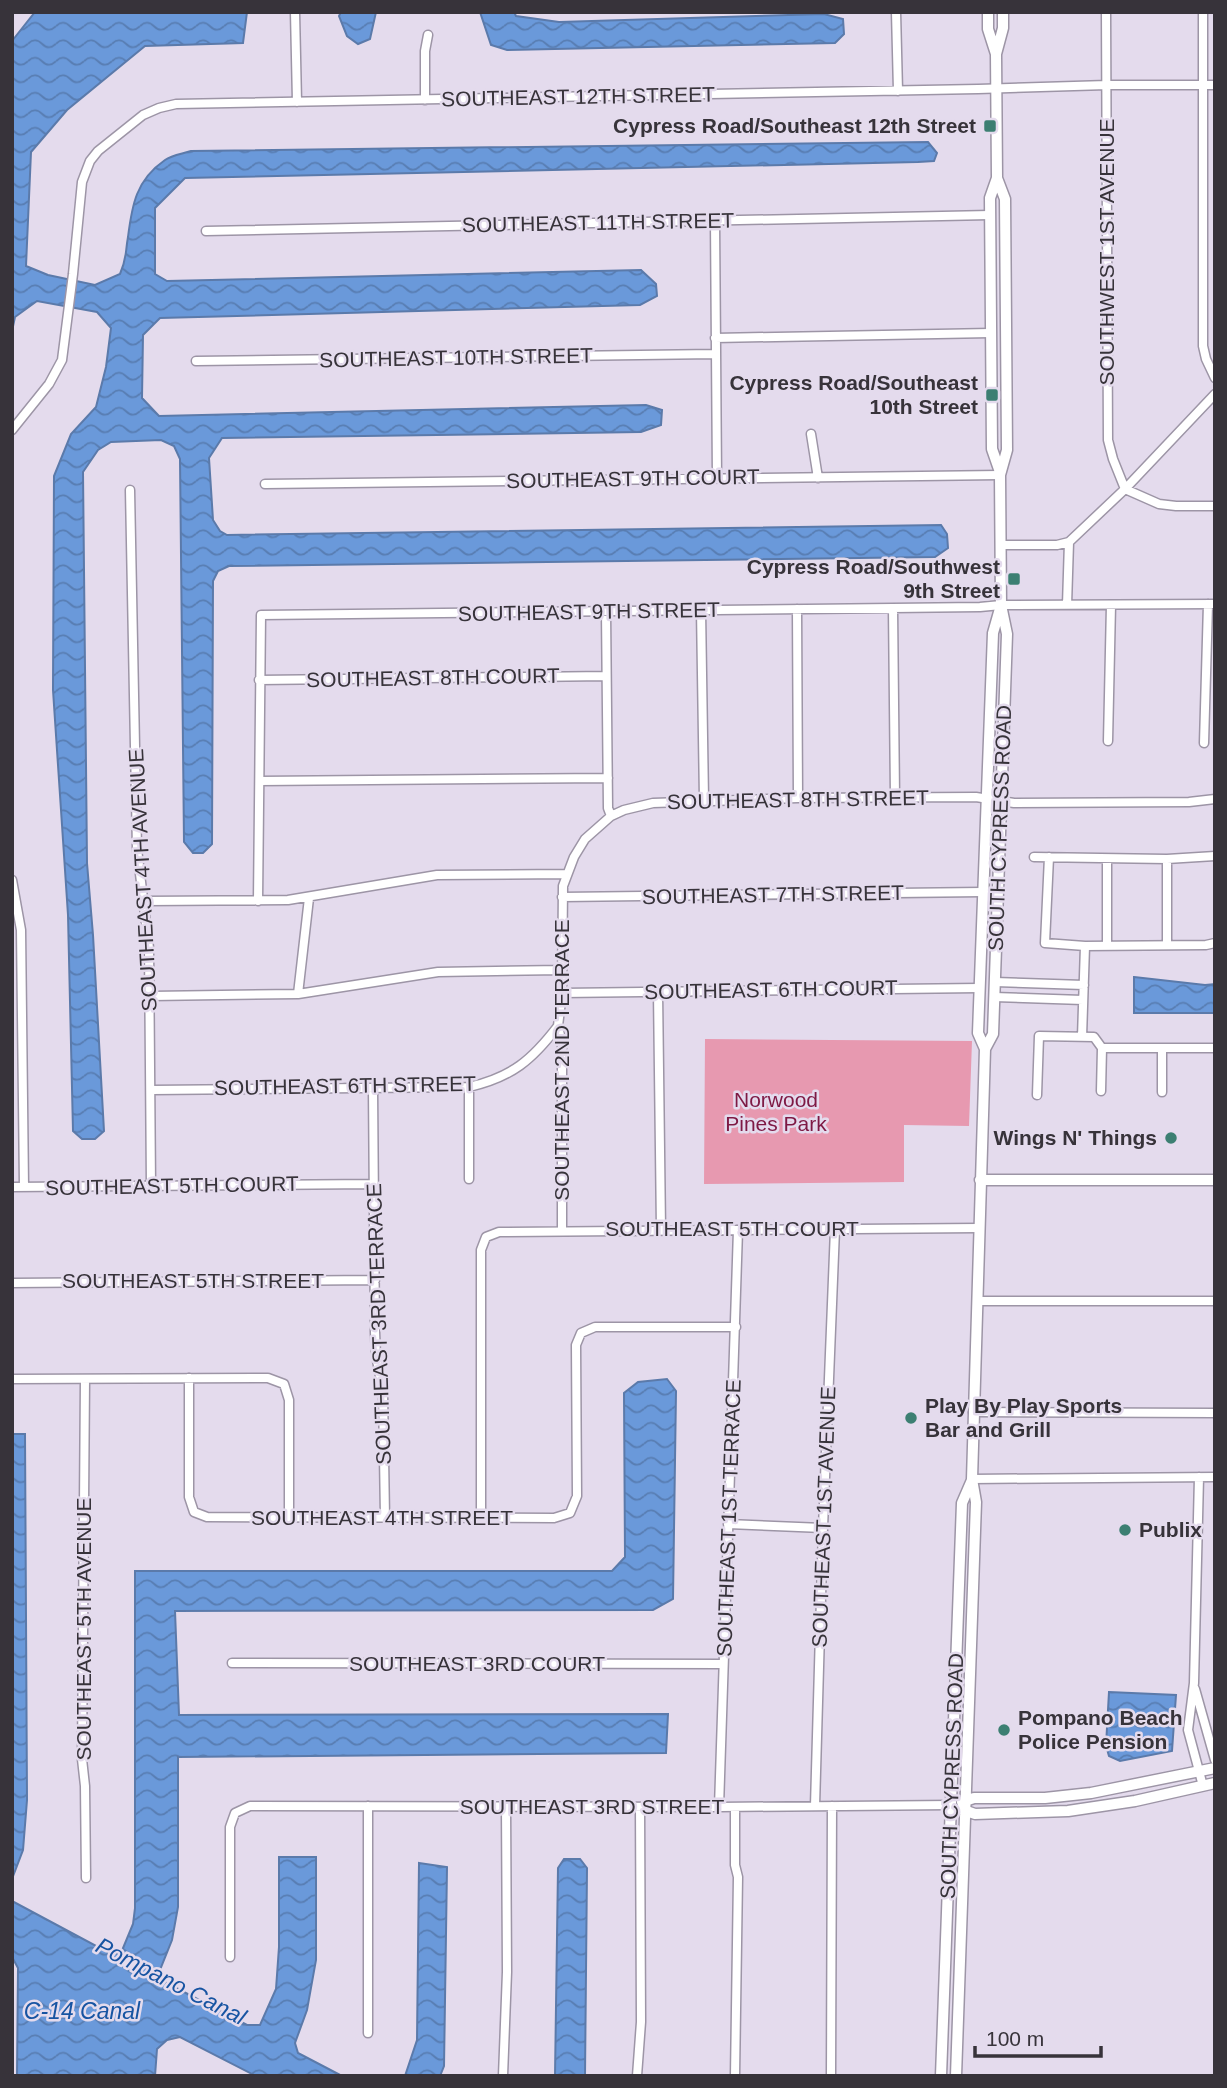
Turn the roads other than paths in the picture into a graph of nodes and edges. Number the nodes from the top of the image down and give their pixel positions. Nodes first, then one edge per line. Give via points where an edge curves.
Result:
1 (295, 12) edge
2 (896, 12) edge
3 (988, 12) edge
4 (1003, 12) edge
5 (1106, 12) edge
6 (1203, 12) edge
7 (428, 35) dead end
8 (996, 54) junction
9 (1107, 85) junction
10 (1204, 85) junction
11 (1215, 85) edge
12 (997, 88) junction
13 (898, 91) junction
14 (425, 100) junction
15 (297, 102) junction
16 (997, 178) junction
17 (990, 215) junction
18 (715, 221) junction
19 (206, 231) dead end
20 (991, 333) junction
21 (715, 338) junction
22 (715, 354) junction
23 (196, 361) dead end
24 (1215, 378) edge
25 (1215, 394) edge
26 (12, 430) edge
27 (811, 433) dead end
28 (1000, 475) junction
29 (718, 478) junction
30 (818, 478) junction
31 (265, 484) dead end
32 (1125, 489) junction
33 (130, 490) dead end
34 (1215, 506) edge
35 (1069, 542) junction
36 (1001, 545) junction
37 (1067, 604) junction
38 (1211, 604) edge
39 (1001, 605) junction
40 (1111, 605) junction
41 (893, 608) junction
42 (797, 609) junction
43 (701, 611) junction
44 (606, 612) junction
45 (606, 676) junction
46 (259, 680) junction
47 (1108, 741) dead end
48 (1204, 743) dead end
49 (608, 778) junction
50 (260, 781) junction
51 (895, 797) junction
52 (799, 798) junction
53 (987, 799) junction
54 (1215, 799) edge
55 (704, 800) junction
56 (1001, 801) junction
57 (611, 816) junction
58 (1215, 856) edge
59 (1034, 857) dead end
60 (1049, 857) junction
61 (1107, 859) junction
62 (1167, 859) junction
63 (567, 874) junction
64 (12, 880) edge
65 (983, 892) junction
66 (562, 897) junction
67 (309, 898) junction
68 (145, 901) junction
69 (258, 901) junction
70 (1215, 943) edge
71 (1167, 945) junction
72 (1085, 946) junction
73 (1107, 946) junction
74 (562, 970) junction
75 (995, 982) junction
76 (1084, 985) junction
77 (980, 988) junction
78 (658, 992) junction
79 (562, 993) junction
80 (298, 995) junction
81 (151, 996) junction
82 (994, 997) junction
83 (1083, 1000) junction
84 (558, 1026) junction
85 (1082, 1037) junction
86 (1102, 1048) junction
87 (1215, 1048) edge
88 (985, 1049) junction
89 (1162, 1049) junction
90 (469, 1087) junction
91 (373, 1088) junction
92 (152, 1090) junction
93 (1101, 1091) dead end
94 (1162, 1092) dead end
95 (1037, 1095) dead end
96 (469, 1179) dead end
97 (980, 1180) junction
98 (1215, 1180) edge
99 (374, 1184) junction
100 (151, 1186) junction
101 (12, 1187) edge
102 (24, 1187) junction
103 (979, 1228) junction
104 (661, 1229) junction
105 (835, 1229) junction
106 (738, 1230) junction
107 (562, 1231) junction
108 (375, 1280) junction
109 (12, 1283) edge
110 (977, 1301) junction
111 (1215, 1301) edge
112 (736, 1326) junction
113 (189, 1378) junction
114 (12, 1379) edge
115 (85, 1379) junction
116 (973, 1412) junction
117 (1215, 1413) edge
118 (1199, 1477) junction
119 (1215, 1477) edge
120 (972, 1479) junction
121 (289, 1518) junction
122 (384, 1518) junction
123 (481, 1518) junction
124 (728, 1524) junction
125 (823, 1528) junction
126 (232, 1663) dead end
127 (723, 1664) junction
128 (1194, 1683) junction
129 (1215, 1760) edge
130 (1215, 1768) edge
131 (1199, 1771) junction
132 (1215, 1783) edge
133 (1203, 1786) junction
134 (951, 1805) junction
135 (368, 1806) junction
136 (815, 1806) junction
137 (832, 1806) junction
138 (966, 1806) junction
139 (506, 1807) junction
140 (639, 1807) junction
141 (719, 1807) junction
142 (735, 1807) junction
143 (86, 1878) dead end
144 (230, 1957) dead end
145 (368, 2033) dead end
146 (503, 2076) edge
147 (637, 2076) edge
148 (735, 2076) edge
149 (831, 2076) edge
150 (941, 2076) edge
151 (956, 2076) edge

1 - 15 street
2 - 13 street
3 - 8 street, SOUTH CYPRESS ROAD
4 - 8 street, SOUTH CYPRESS ROAD
5 - 9 street, SOUTHWEST 1ST AVENUE
6 - 10 street
7 - 14 street
8 - 12 street, SOUTH CYPRESS ROAD
9 - 10 street, SOUTHEAST 12TH STREET
9 - 12 street, SOUTHEAST 12TH STREET
9 - 32 street, SOUTHWEST 1ST AVENUE via 1108,440
10 - 11 street, SOUTHEAST 12TH STREET
10 - 24 street via 1203,346
12 - 13 street, SOUTHEAST 12TH STREET
12 - 16 street, SOUTH CYPRESS ROAD
13 - 14 street, SOUTHEAST 12TH STREET
14 - 15 street, SOUTHEAST 12TH STREET
15 - 26 street, SOUTHEAST 12TH STREET via 159,108 143,115 90,161 82,182 62,360
16 - 17 street, SOUTH CYPRESS ROAD
16 - 28 street, SOUTH CYPRESS ROAD via 1004,199 1005,227 1007,450
17 - 18 street, SOUTHEAST 11TH STREET
17 - 20 street, SOUTH CYPRESS ROAD
18 - 19 street, SOUTHEAST 11TH STREET
18 - 21 street
20 - 21 street
20 - 28 street, SOUTH CYPRESS ROAD via 992,449
21 - 22 street
22 - 23 street, SOUTHEAST 10TH STREET
22 - 29 street
25 - 32 street
27 - 30 street
28 - 30 street, SOUTHEAST 9TH COURT
28 - 36 street, SOUTH CYPRESS ROAD
29 - 30 street, SOUTHEAST 9TH COURT
29 - 31 street, SOUTHEAST 9TH COURT
32 - 34 street via 1159,504
32 - 35 street
33 - 68 street, SOUTHEAST 4TH AVENUE via 136,827
35 - 36 street
35 - 37 street
36 - 39 street, SOUTH CYPRESS ROAD
37 - 39 street, SOUTHEAST 9TH STREET
37 - 40 street, SOUTHEAST 9TH STREET
38 - 40 street, SOUTHEAST 9TH STREET
38 - 48 street
39 - 41 street, SOUTHEAST 9TH STREET
39 - 53 street, SOUTH CYPRESS ROAD via 993,633
39 - 56 street, SOUTH CYPRESS ROAD via 1007,634
40 - 47 street
41 - 42 street, SOUTHEAST 9TH STREET
41 - 51 street
42 - 43 street, SOUTHEAST 9TH STREET
42 - 52 street
43 - 44 street, SOUTHEAST 9TH STREET
43 - 55 street
44 - 45 street
44 - 46 street, SOUTHEAST 9TH STREET via 261,615
45 - 46 street, SOUTHEAST 8TH COURT
45 - 49 street
46 - 50 street
49 - 50 street
49 - 57 street
50 - 69 street
51 - 52 street, SOUTHEAST 8TH STREET
51 - 53 street, SOUTHEAST 8TH STREET
52 - 55 street, SOUTHEAST 8TH STREET
53 - 56 street, SOUTHEAST 8TH STREET
53 - 65 street, SOUTH CYPRESS ROAD
54 - 56 street, SOUTHEAST 8TH STREET
55 - 57 street, SOUTHEAST 8TH STREET via 653,803
56 - 75 street, SOUTH CYPRESS ROAD
57 - 63 street, SOUTHEAST 2ND TERRACE via 585,839
58 - 62 street
59 - 60 street
60 - 61 street
60 - 72 street via 1045,943
61 - 62 street
61 - 73 street
62 - 71 street
63 - 66 street, SOUTHEAST 2ND TERRACE
63 - 67 street via 437,875
64 - 102 street via 22,930
65 - 66 street, SOUTHEAST 7TH STREET
65 - 77 street, SOUTH CYPRESS ROAD
66 - 74 street, SOUTHEAST 2ND TERRACE
67 - 69 street
67 - 80 street
68 - 69 street
68 - 81 street, SOUTHEAST 4TH AVENUE
70 - 71 street
71 - 73 street
72 - 73 street
72 - 76 street
74 - 79 street, SOUTHEAST 2ND TERRACE
74 - 80 street via 438,972
75 - 76 street
75 - 82 street, SOUTH CYPRESS ROAD
76 - 83 street
77 - 78 street, SOUTHEAST 6TH COURT
77 - 88 street, SOUTH CYPRESS ROAD via 978,1033
78 - 79 street, SOUTHEAST 6TH COURT
78 - 104 street
79 - 84 street, SOUTHEAST 2ND TERRACE
80 - 81 street
81 - 92 street, SOUTHEAST 4TH AVENUE
82 - 83 street
82 - 88 street, SOUTH CYPRESS ROAD via 993,1034
83 - 85 street
84 - 90 street, SOUTHEAST 6TH STREET via 540,1050 511,1073
84 - 107 street, SOUTHEAST 2ND TERRACE via 562,1044
85 - 86 street via 1094,1037
85 - 95 street via 1039,1036
86 - 89 street
86 - 93 street
87 - 89 street
88 - 97 street, SOUTH CYPRESS ROAD
89 - 94 street
90 - 91 street, SOUTHEAST 6TH STREET
90 - 96 street
91 - 92 street, SOUTHEAST 6TH STREET
91 - 99 street, SOUTHEAST 3RD TERRACE
92 - 100 street, SOUTHEAST 4TH AVENUE
97 - 98 street
97 - 103 street, SOUTH CYPRESS ROAD
99 - 100 street, SOUTHEAST 5TH COURT
99 - 108 street, SOUTHEAST 3RD TERRACE
100 - 102 street, SOUTHEAST 5TH COURT
101 - 102 street, SOUTHEAST 5TH COURT
103 - 105 street, SOUTHEAST 5TH COURT
103 - 110 street, SOUTH CYPRESS ROAD
104 - 106 street, SOUTHEAST 5TH COURT
104 - 107 street, SOUTHEAST 5TH COURT
105 - 106 street, SOUTHEAST 5TH COURT
105 - 125 street, SOUTHEAST 1ST AVENUE
106 - 112 street, SOUTHEAST 1ST TERRACE
107 - 123 street, SOUTHEAST 5TH COURT via 499,1232 486,1237 481,1250
108 - 109 street, SOUTHEAST 5TH STREET
108 - 122 street, SOUTHEAST 3RD TERRACE via 376,1356 383,1392
110 - 111 street
110 - 116 street, SOUTH CYPRESS ROAD
112 - 123 street, SOUTHEAST 4TH STREET via 594,1327 581,1333 576,1345 576,1496 570,1513 554,1518
112 - 124 street, SOUTHEAST 1ST TERRACE
113 - 115 street
113 - 121 street, SOUTHEAST 4TH STREET via 189,1497 194,1512 210,1518
113 - 121 street via 268,1377 284,1384 289,1400
114 - 115 street
115 - 143 street, SOUTHEAST 5TH AVENUE via 82,1759
116 - 117 street
116 - 120 street, SOUTH CYPRESS ROAD
118 - 119 street
118 - 120 street
118 - 128 street
120 - 134 street, SOUTH CYPRESS ROAD via 962,1503
120 - 138 street, SOUTH CYPRESS ROAD via 976,1502
121 - 122 street, SOUTHEAST 4TH STREET
122 - 123 street, SOUTHEAST 4TH STREET
124 - 125 street
124 - 127 street, SOUTHEAST 1ST TERRACE
125 - 136 street, SOUTHEAST 1ST AVENUE
126 - 127 street, SOUTHEAST 3RD COURT
127 - 141 street, SOUTHEAST 1ST TERRACE
128 - 129 street
128 - 131 street via 1188,1730
130 - 131 street
131 - 133 street
131 - 138 street via 1066,1796 974,1798
132 - 133 street
133 - 138 street via 1068,1811 975,1814
134 - 137 street, SOUTHEAST 3RD STREET
134 - 138 street
134 - 150 street, SOUTH CYPRESS ROAD
135 - 139 street, SOUTHEAST 3RD STREET
135 - 144 street, SOUTHEAST 3RD STREET via 250,1807 235,1813 230,1827
135 - 145 street
136 - 137 street, SOUTHEAST 3RD STREET
136 - 142 street, SOUTHEAST 3RD STREET
137 - 149 street
138 - 151 street, SOUTH CYPRESS ROAD
139 - 140 street, SOUTHEAST 3RD STREET
139 - 146 street
140 - 141 street, SOUTHEAST 3RD STREET
140 - 147 street
141 - 142 street, SOUTHEAST 3RD STREET
142 - 148 street

